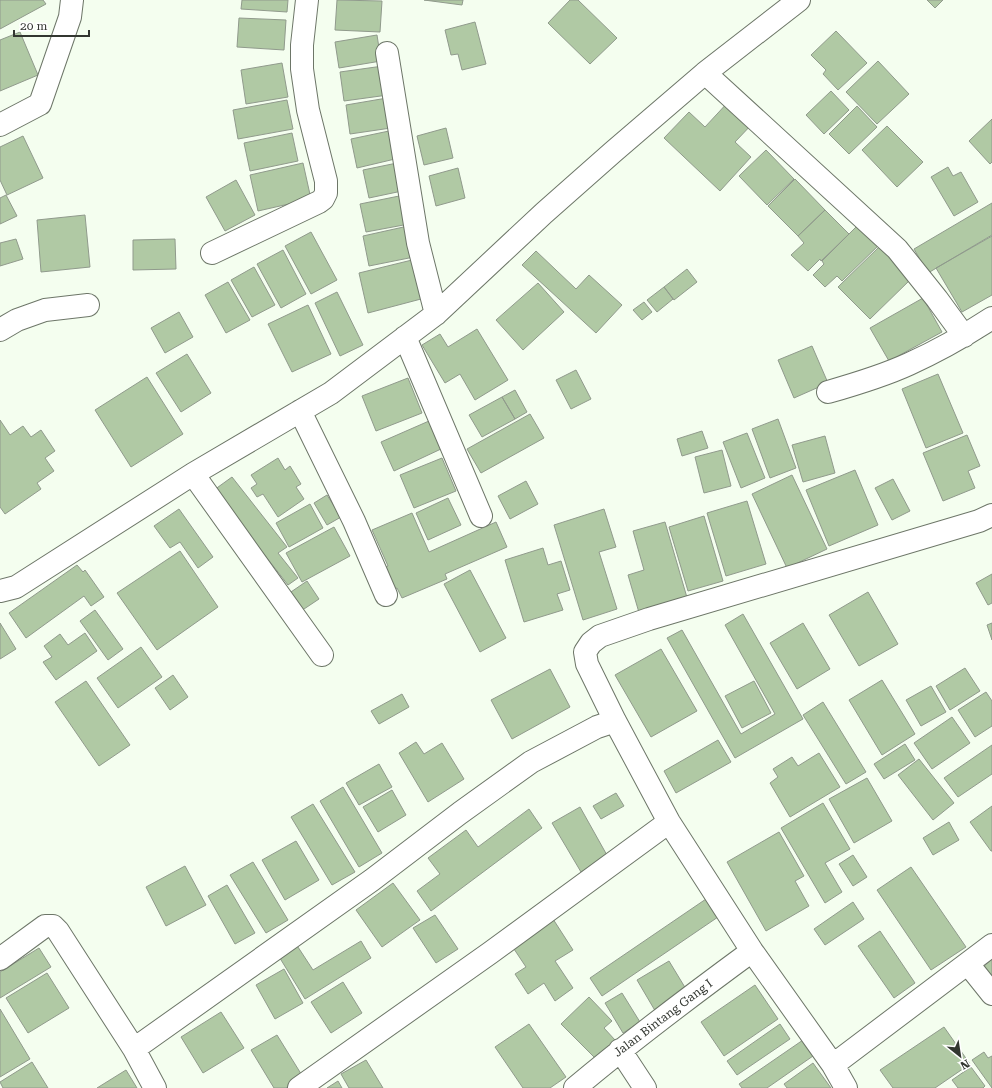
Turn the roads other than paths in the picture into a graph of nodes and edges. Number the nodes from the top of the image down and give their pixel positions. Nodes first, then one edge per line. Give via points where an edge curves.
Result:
1 (72, 0) edge
2 (307, 0) edge
3 (799, 0) edge
4 (387, 53) dead end
5 (705, 73) junction
6 (0, 125) edge
7 (212, 253) dead end
8 (88, 305) dead end
9 (436, 314) junction
10 (992, 318) edge
11 (0, 330) edge
12 (964, 336) junction
13 (405, 337) junction
14 (828, 392) dead end
15 (300, 411) junction
16 (193, 474) junction
17 (992, 514) edge
18 (481, 516) dead end
19 (0, 591) edge
20 (386, 595) dead end
21 (322, 654) dead end
22 (615, 721) junction
23 (669, 822) junction
24 (992, 945) edge
25 (752, 951) junction
26 (2, 952) edge
27 (968, 964) junction
28 (992, 994) edge
29 (134, 1049) junction
30 (620, 1050) junction
31 (833, 1065) junction
32 (155, 1088) edge
33 (299, 1088) edge
34 (574, 1088) edge
35 (645, 1088) edge
36 (846, 1088) edge

1 - 6 street via 70,17 40,104
2 - 7 street via 302,69 308,110 326,181 326,193 319,202
3 - 5 street
4 - 9 street via 418,243
5 - 9 street via 550,208
5 - 12 street via 897,249
8 - 11 street via 45,310 17,320
9 - 13 street
10 - 12 street
12 - 14 street via 909,364
13 - 15 street via 331,393
13 - 18 street
15 - 16 street
15 - 20 street via 354,521
16 - 19 street via 16,587
16 - 21 street
17 - 22 street via 600,636 585,652 587,664
22 - 23 street
22 - 29 street via 597,727 530,762 372,880
23 - 25 street
23 - 33 street
24 - 27 street
25 - 30 street, Jalan Bintang Gang I
25 - 31 street
26 - 29 street via 45,926 52,926
27 - 28 street
27 - 31 street
29 - 32 street
30 - 34 street, Jalan Bintang Gang I
30 - 35 street
31 - 36 street

